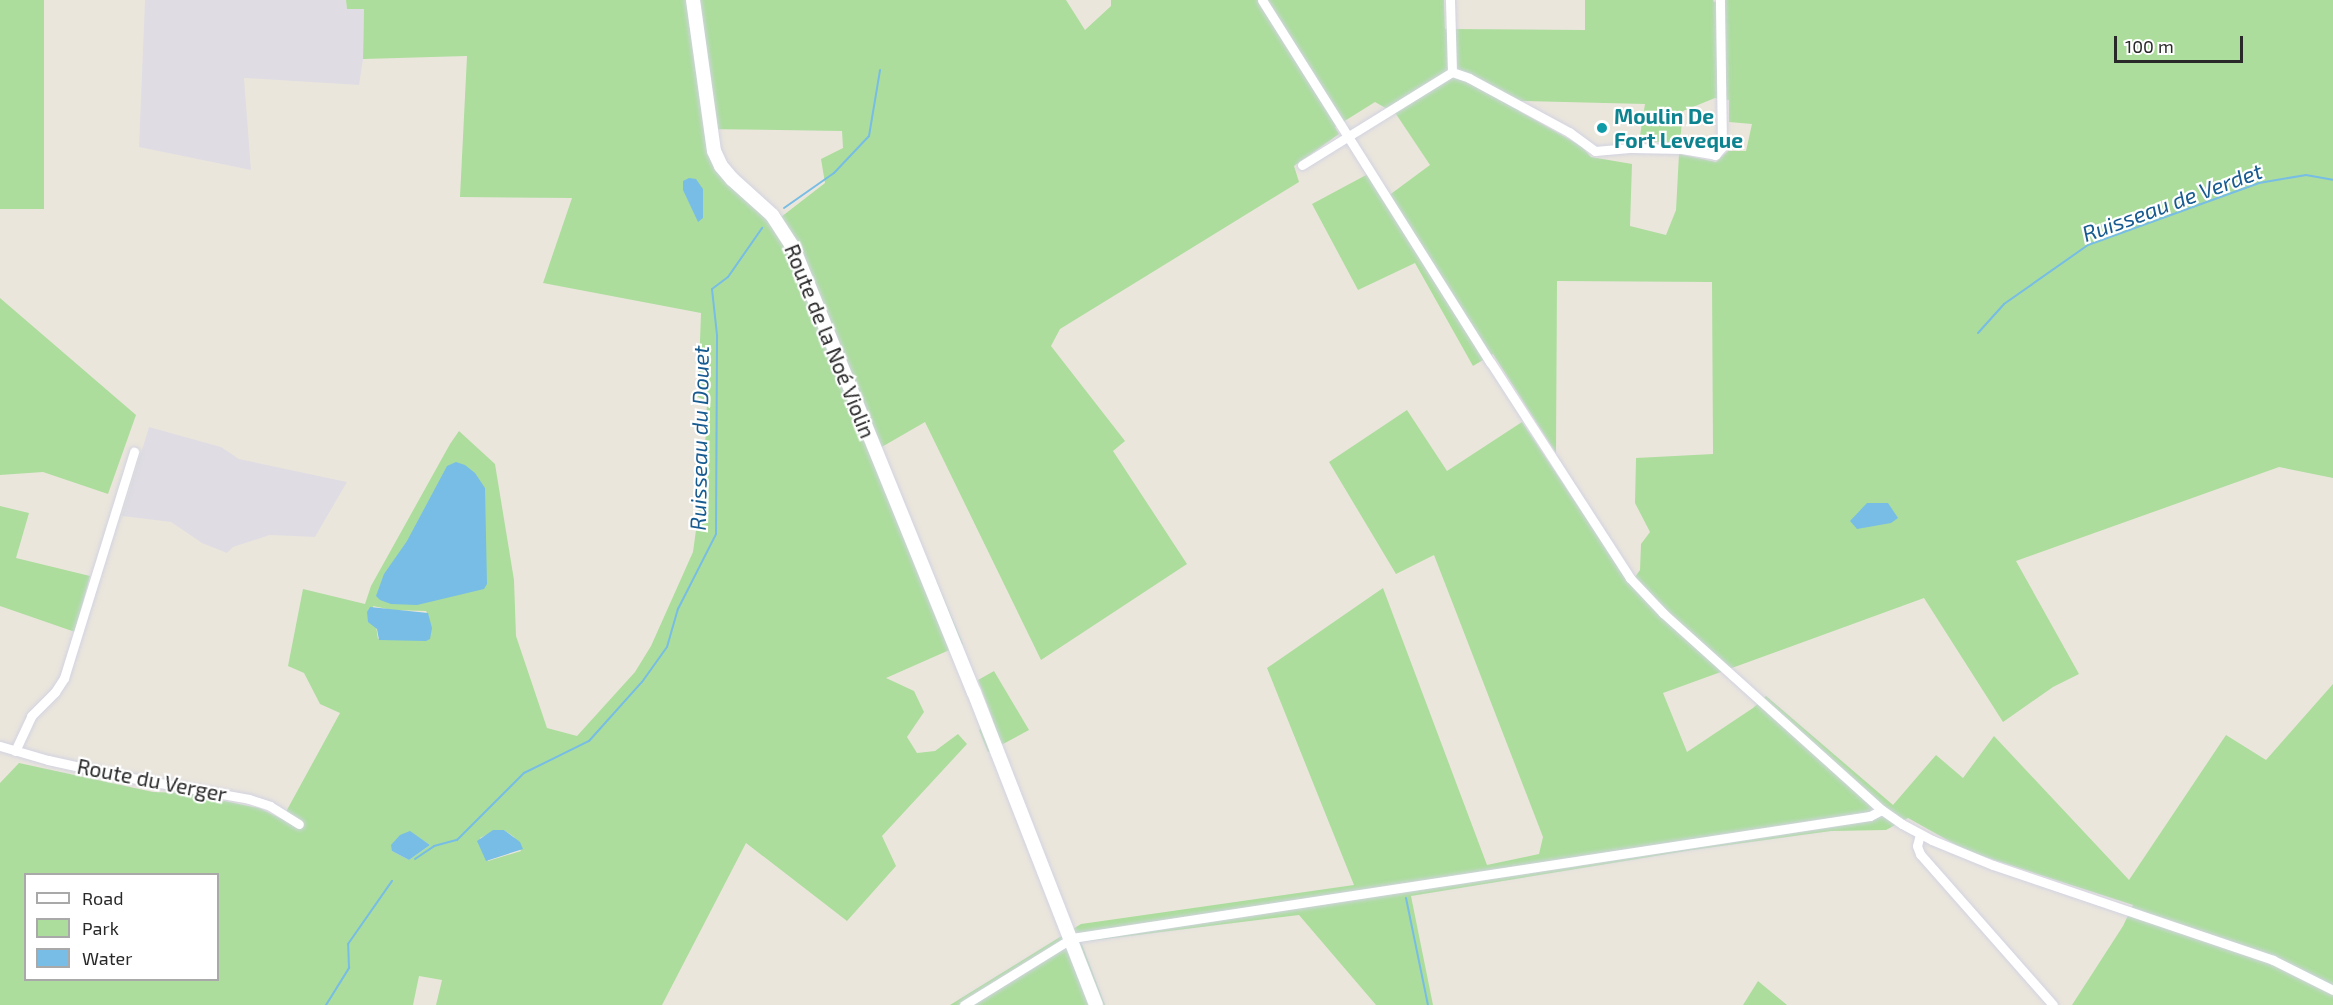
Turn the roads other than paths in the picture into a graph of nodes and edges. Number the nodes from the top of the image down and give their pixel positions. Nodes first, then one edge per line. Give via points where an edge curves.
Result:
1 (693, 0) edge
2 (1262, 0) edge
3 (1450, 0) edge
4 (1720, 0) edge
5 (1452, 72) junction
6 (1348, 137) junction
7 (1302, 165) dead end
8 (134, 452) dead end
9 (0, 746) edge
10 (15, 750) junction
11 (1882, 810) junction
12 (299, 824) dead end
13 (1920, 834) junction
14 (1072, 938) junction
15 (2333, 990) edge
16 (964, 1005) edge
17 (1096, 1005) edge
18 (2053, 1005) edge

1 - 14 street, Route de la Noé Violin via 714,151 721,166 772,215 793,247
2 - 6 street
3 - 5 street
4 - 5 street via 1722,147 1715,155 1682,149 1595,151 1569,132
5 - 6 street
6 - 7 street
6 - 11 street via 1642,594
8 - 10 street via 64,678 31,716
9 - 10 street, Route du Verger
10 - 12 street, Route du Verger via 126,777 249,799 270,806
11 - 13 street
11 - 14 street via 1870,816
13 - 15 street via 1993,864 2263,956
13 - 18 street via 1920,854
14 - 16 street
14 - 17 street, Route de la Noé Violin

